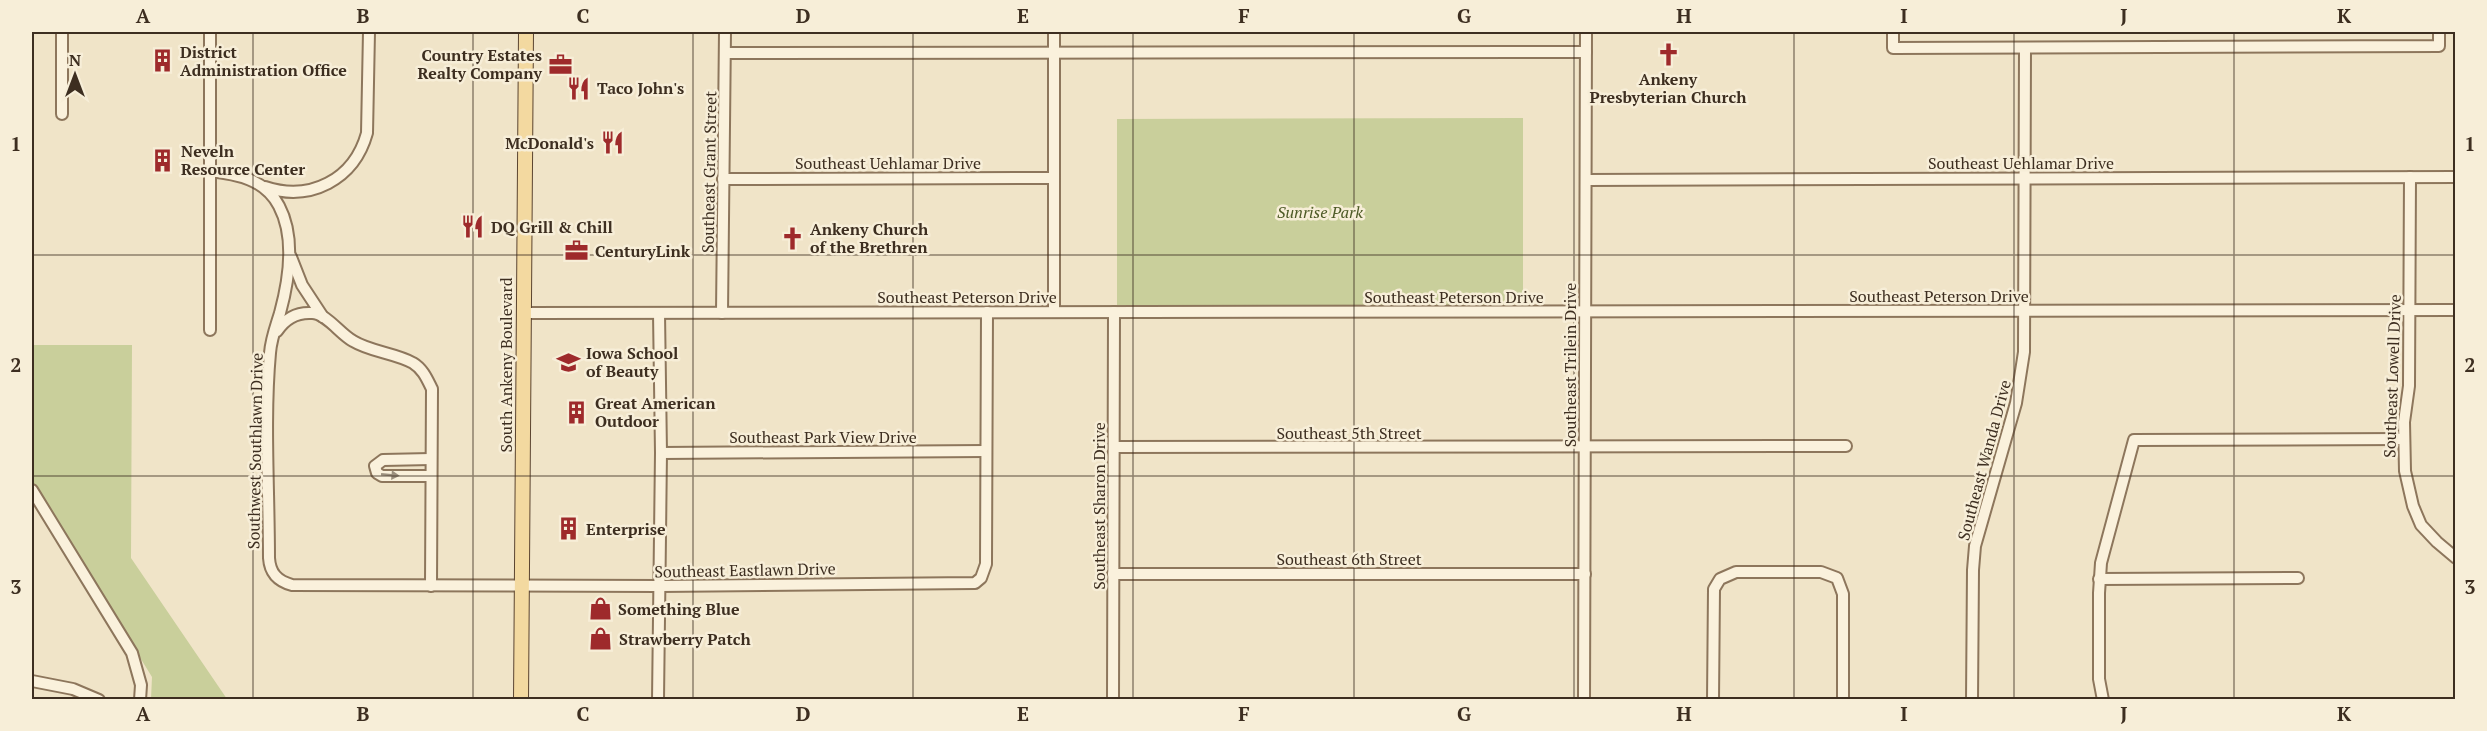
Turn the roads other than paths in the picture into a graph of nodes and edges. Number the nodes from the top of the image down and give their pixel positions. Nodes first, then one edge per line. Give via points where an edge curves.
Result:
1 (62, 32) edge
2 (210, 32) edge
3 (369, 32) edge
4 (526, 32) edge
5 (726, 32) edge
6 (1054, 32) edge
7 (1586, 32) edge
8 (1893, 32) edge
9 (2439, 32) edge
10 (2025, 48) junction
11 (1054, 51) junction
12 (1586, 52) junction
13 (725, 53) junction
14 (62, 114) dead end
15 (210, 171) junction
16 (2410, 177) junction
17 (2456, 177) edge
18 (1054, 178) junction
19 (2024, 178) junction
20 (723, 179) junction
21 (1586, 180) junction
22 (265, 187) junction
23 (305, 192) junction
24 (285, 221) junction
25 (288, 244) junction
26 (2410, 310) junction
27 (2456, 310) edge
28 (2024, 311) junction
29 (987, 312) junction
30 (1054, 312) junction
31 (1114, 312) junction
32 (524, 313) junction
33 (659, 313) junction
34 (722, 313) junction
35 (1585, 313) junction
36 (325, 319) junction
37 (210, 330) dead end
38 (273, 338) junction
39 (2404, 440) junction
40 (1846, 446) dead end
41 (1114, 447) junction
42 (1585, 447) junction
43 (986, 451) junction
44 (661, 453) junction
45 (431, 459) junction
46 (431, 476) junction
47 (32, 490) edge
48 (2456, 558) edge
49 (1113, 574) junction
50 (1585, 574) junction
51 (2298, 578) dead end
52 (2100, 579) junction
53 (431, 586) junction
54 (521, 586) junction
55 (660, 586) junction
56 (32, 681) edge
57 (99, 699) edge
58 (140, 699) edge
59 (521, 699) edge
60 (658, 699) edge
61 (1113, 699) edge
62 (1584, 699) edge
63 (1713, 699) edge
64 (1843, 699) edge
65 (1972, 699) edge
66 (2103, 699) edge

1 - 14 street
2 - 15 street
3 - 23 street via 368,117 363,144 343,174 332,183
4 - 32 main road, South Ankeny Boulevard
5 - 13 street, Southeast Grant Street
6 - 11 street
7 - 12 street, Southeast Trilein Drive
8 - 10 street via 1893,48
9 - 10 street via 2439,45
10 - 19 street, Southeast Wanda Drive
11 - 12 street
11 - 13 street
11 - 18 street
12 - 21 street, Southeast Trilein Drive
13 - 20 street, Southeast Grant Street
15 - 22 street via 238,175
15 - 37 street
16 - 17 street, Southeast Uehlamar Drive
16 - 19 street, Southeast Uehlamar Drive
16 - 26 street, Southeast Lowell Drive
18 - 20 street, Southeast Uehlamar Drive
18 - 30 street
19 - 21 street, Southeast Uehlamar Drive
19 - 28 street, Southeast Wanda Drive
20 - 34 street, Southeast Grant Street
21 - 35 street, Southeast Trilein Drive
22 - 23 street
22 - 24 street, Southwest Southlawn Drive
23 - 24 street via 290,201
24 - 25 street, Southwest Southlawn Drive
25 - 36 street via 302,285
25 - 38 street, Southwest Southlawn Drive via 285,295
26 - 27 street, Southeast Peterson Drive
26 - 28 street, Southeast Peterson Drive
26 - 39 street, Southeast Lowell Drive
28 - 35 street, Southeast Peterson Drive
28 - 65 street, Southeast Wanda Drive via 2024,352 2016,403 1976,546
29 - 30 street, Southeast Peterson Drive
29 - 34 street, Southeast Peterson Drive
29 - 43 street
30 - 31 street, Southeast Peterson Drive
31 - 35 street, Southeast Peterson Drive
31 - 41 street, Southeast Sharon Drive
32 - 33 street, Southeast Peterson Drive
32 - 54 main road, South Ankeny Boulevard
33 - 34 street, Southeast Peterson Drive
33 - 44 street
35 - 42 street, Southeast Trilein Drive
36 - 38 street via 310,312 291,317
36 - 45 street via 354,342 422,370 432,389
38 - 53 street, Southwest Southlawn Drive via 269,558 274,575 292,585
39 - 48 street, Southeast Lowell Drive via 2406,478 2418,518 2432,538
39 - 52 street via 2134,440
40 - 42 street, Southeast 5th Street
41 - 42 street, Southeast 5th Street
41 - 49 street, Southeast Sharon Drive
42 - 50 street, Southeast Trilein Drive
43 - 44 street, Southeast Park View Drive
43 - 55 street, Southeast Eastlawn Drive via 985,572 981,579 969,584
44 - 55 street
45 - 46 street
45 -> 46 street via 383,460 375,466 382,476
46 - 53 street
47 - 58 street via 132,653 141,685
49 - 50 street, Southeast 6th Street
49 - 61 street, Southeast Sharon Drive
50 - 62 street, Southeast Trilein Drive
51 - 52 street
52 - 66 street via 2099,679
53 - 54 street, Southwest Southlawn Drive
54 - 55 street, Southeast Eastlawn Drive
54 - 59 main road, South Ankeny Boulevard
55 - 60 street
56 - 57 street
63 - 64 street via 1714,589 1724,576 1736,572 1821,572 1837,578 1843,594

